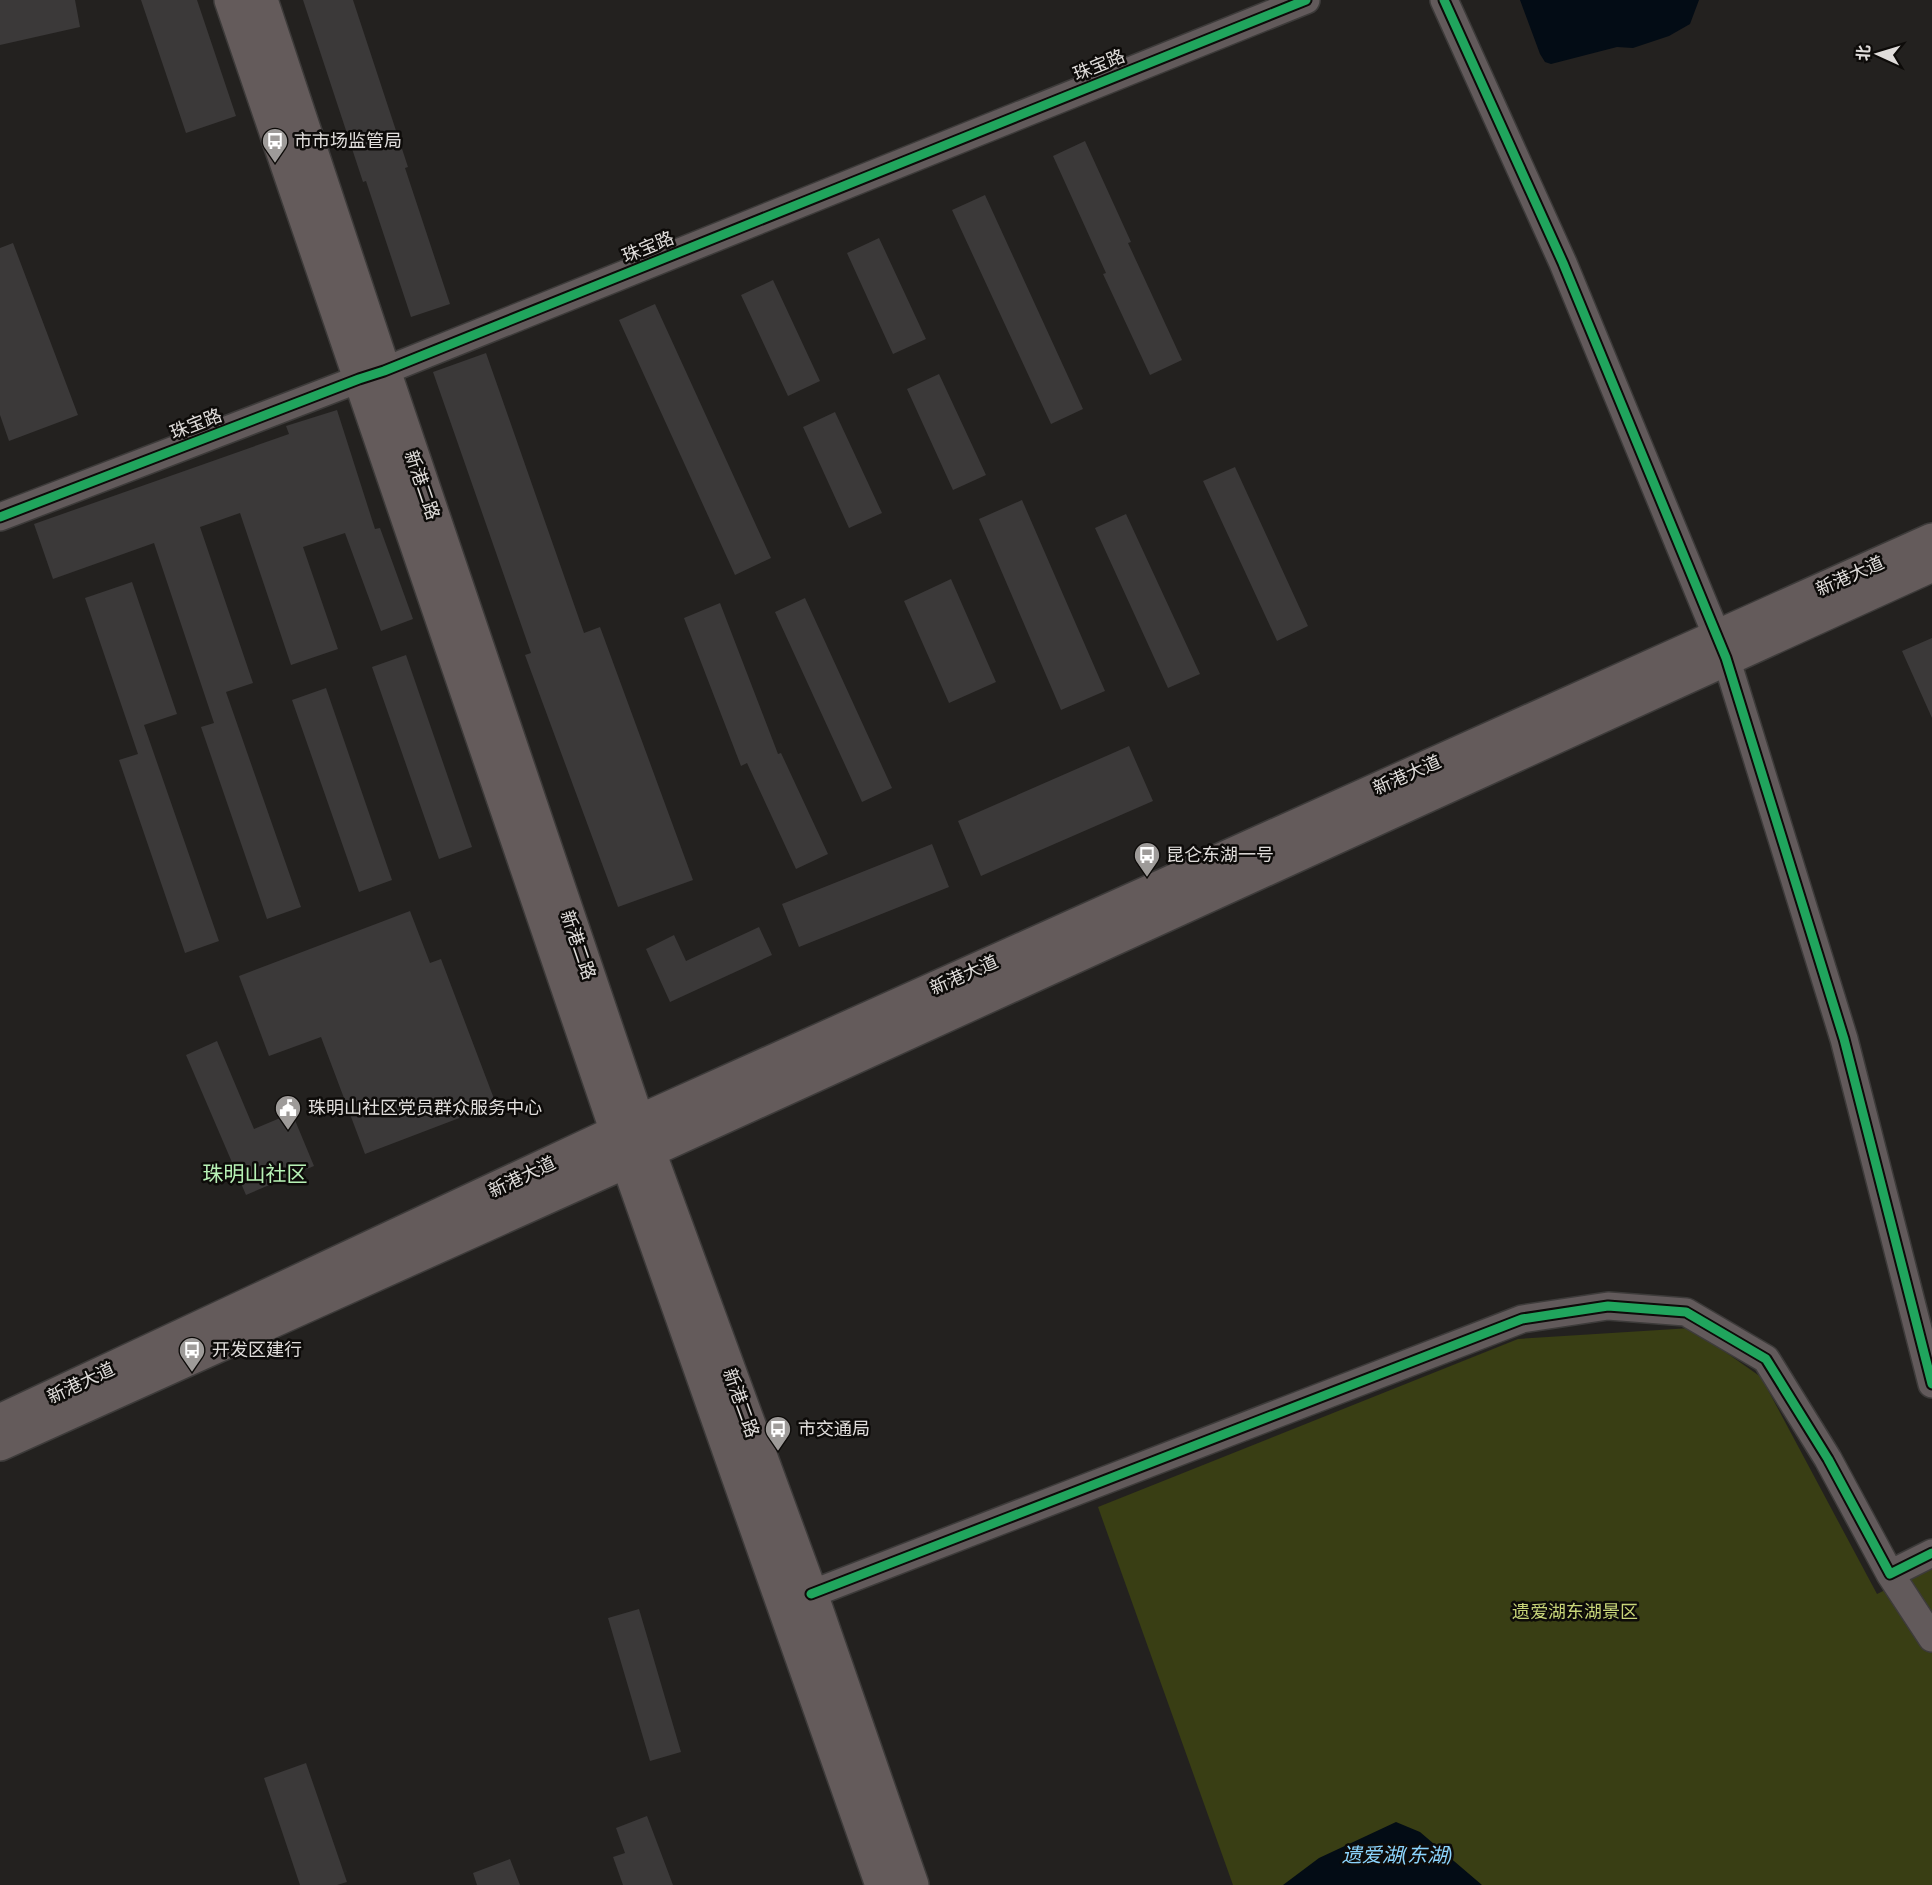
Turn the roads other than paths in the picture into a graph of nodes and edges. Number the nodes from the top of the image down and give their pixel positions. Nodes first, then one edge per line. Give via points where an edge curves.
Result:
1 (231, 0) edge
2 (261, 0) edge
3 (1306, 0) edge
4 (1444, 0) edge
5 (371, 375) junction
6 (0, 517) edge
7 (1932, 540) edge
8 (1932, 565) edge
9 (1721, 647) junction
10 (633, 1141) junction
11 (1932, 1384) edge
12 (0, 1420) edge
13 (0, 1444) edge
14 (1932, 1553) edge
15 (1890, 1574) junction
16 (811, 1594) junction
17 (1932, 1638) edge
18 (882, 1885) edge
19 (912, 1885) edge

1 - 5 main road, 新港二路
2 - 5 main road, 新港二路
3 - 5 street, 珠宝路
4 - 9 street via 1563,263
5 - 6 street, 珠宝路
5 - 10 main road, 新港二路
7 - 9 main road, 新港大道
8 - 9 main road, 新港大道
9 - 10 main road, 新港大道
9 - 11 street via 1844,1039
10 - 12 main road, 新港大道
10 - 13 main road, 新港大道
10 - 16 main road, 新港二路
10 - 18 main road, 新港二路
14 - 15 street
15 - 16 street via 1828,1459 1766,1359 1686,1312 1608,1306 1522,1319
15 - 17 street
16 - 19 main road, 新港二路

